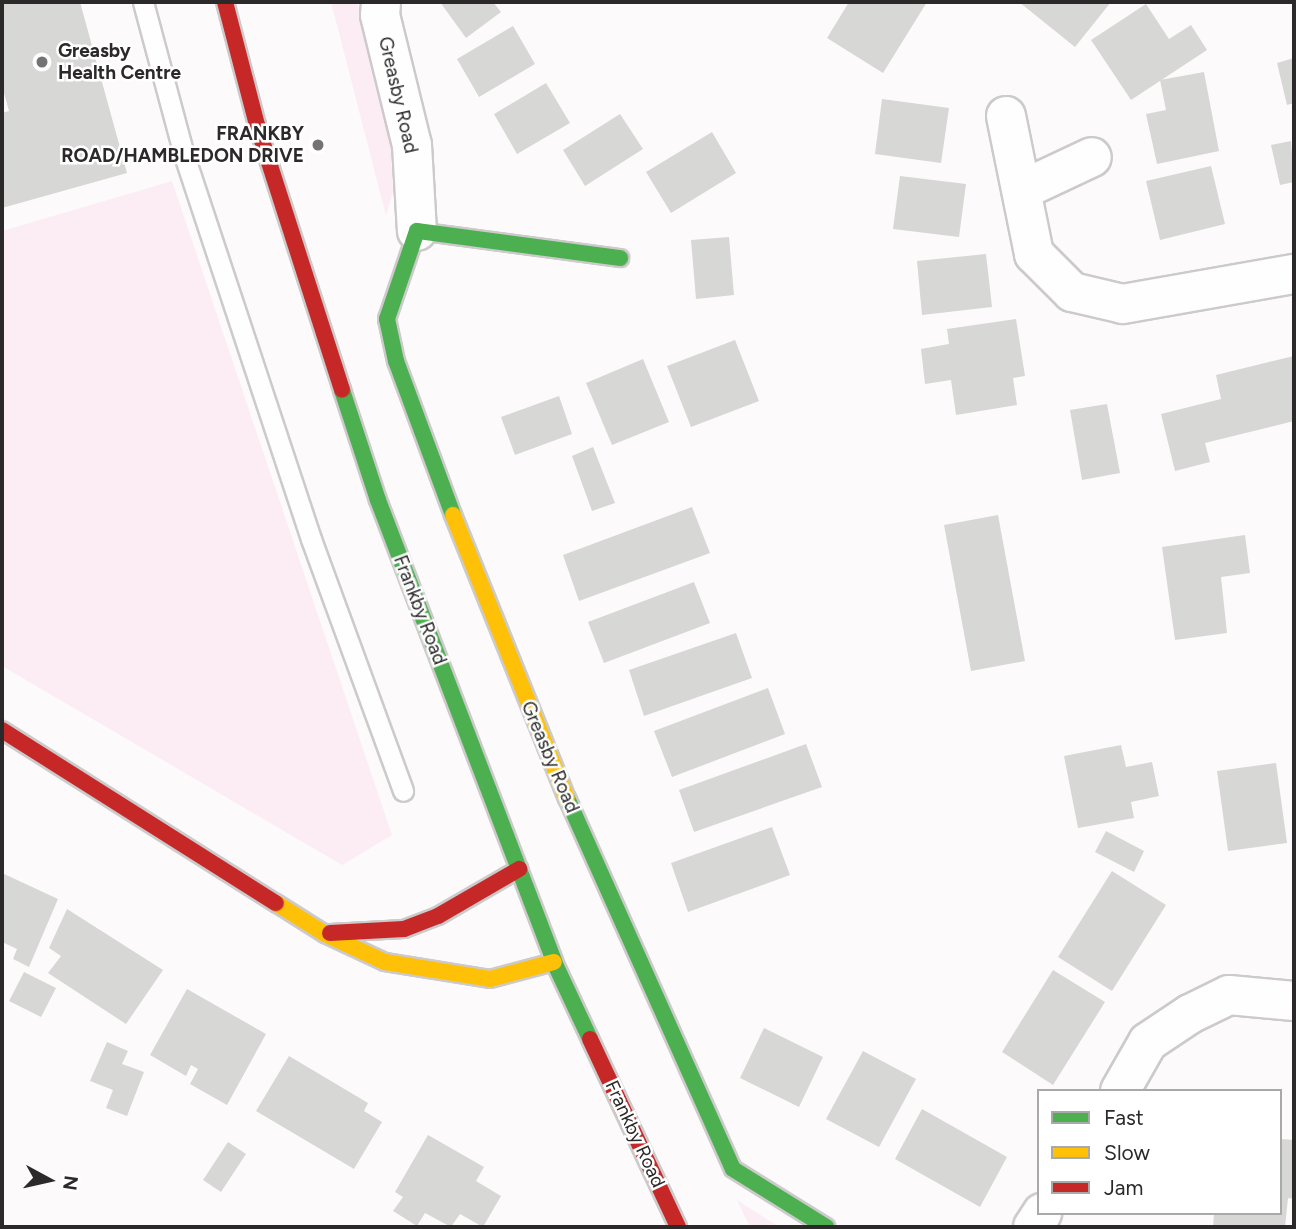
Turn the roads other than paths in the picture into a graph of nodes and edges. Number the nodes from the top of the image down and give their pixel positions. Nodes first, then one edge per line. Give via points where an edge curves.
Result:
1 (143, 2) edge
2 (225, 2) edge
3 (381, 2) edge
4 (1006, 116) dead end
5 (1091, 158) dead end
6 (1022, 190) junction
7 (417, 231) junction
8 (620, 258) dead end
9 (1294, 274) edge
10 (2, 730) edge
11 (403, 791) dead end
12 (519, 869) junction
13 (325, 934) junction
14 (554, 962) junction
15 (1294, 1001) edge
16 (1121, 1089) edge
17 (678, 1227) edge
18 (826, 1227) edge

1 - 11 lane via 184,155
2 - 12 street, Frankby Road via 257,125 378,500
3 - 7 street, Greasby Road via 380,15 412,145
4 - 6 street
5 - 6 street
6 - 9 street via 1034,254 1072,292 1123,304
7 - 8 street
7 - 18 street, Greasby Road via 387,319 396,361 547,752 733,1169
10 - 13 street
12 - 13 street via 438,916 404,929
12 - 14 street, Frankby Road
13 - 14 street via 385,962 490,979
14 - 17 street, Frankby Road
15 - 16 street via 1228,995 1190,1014 1148,1042

